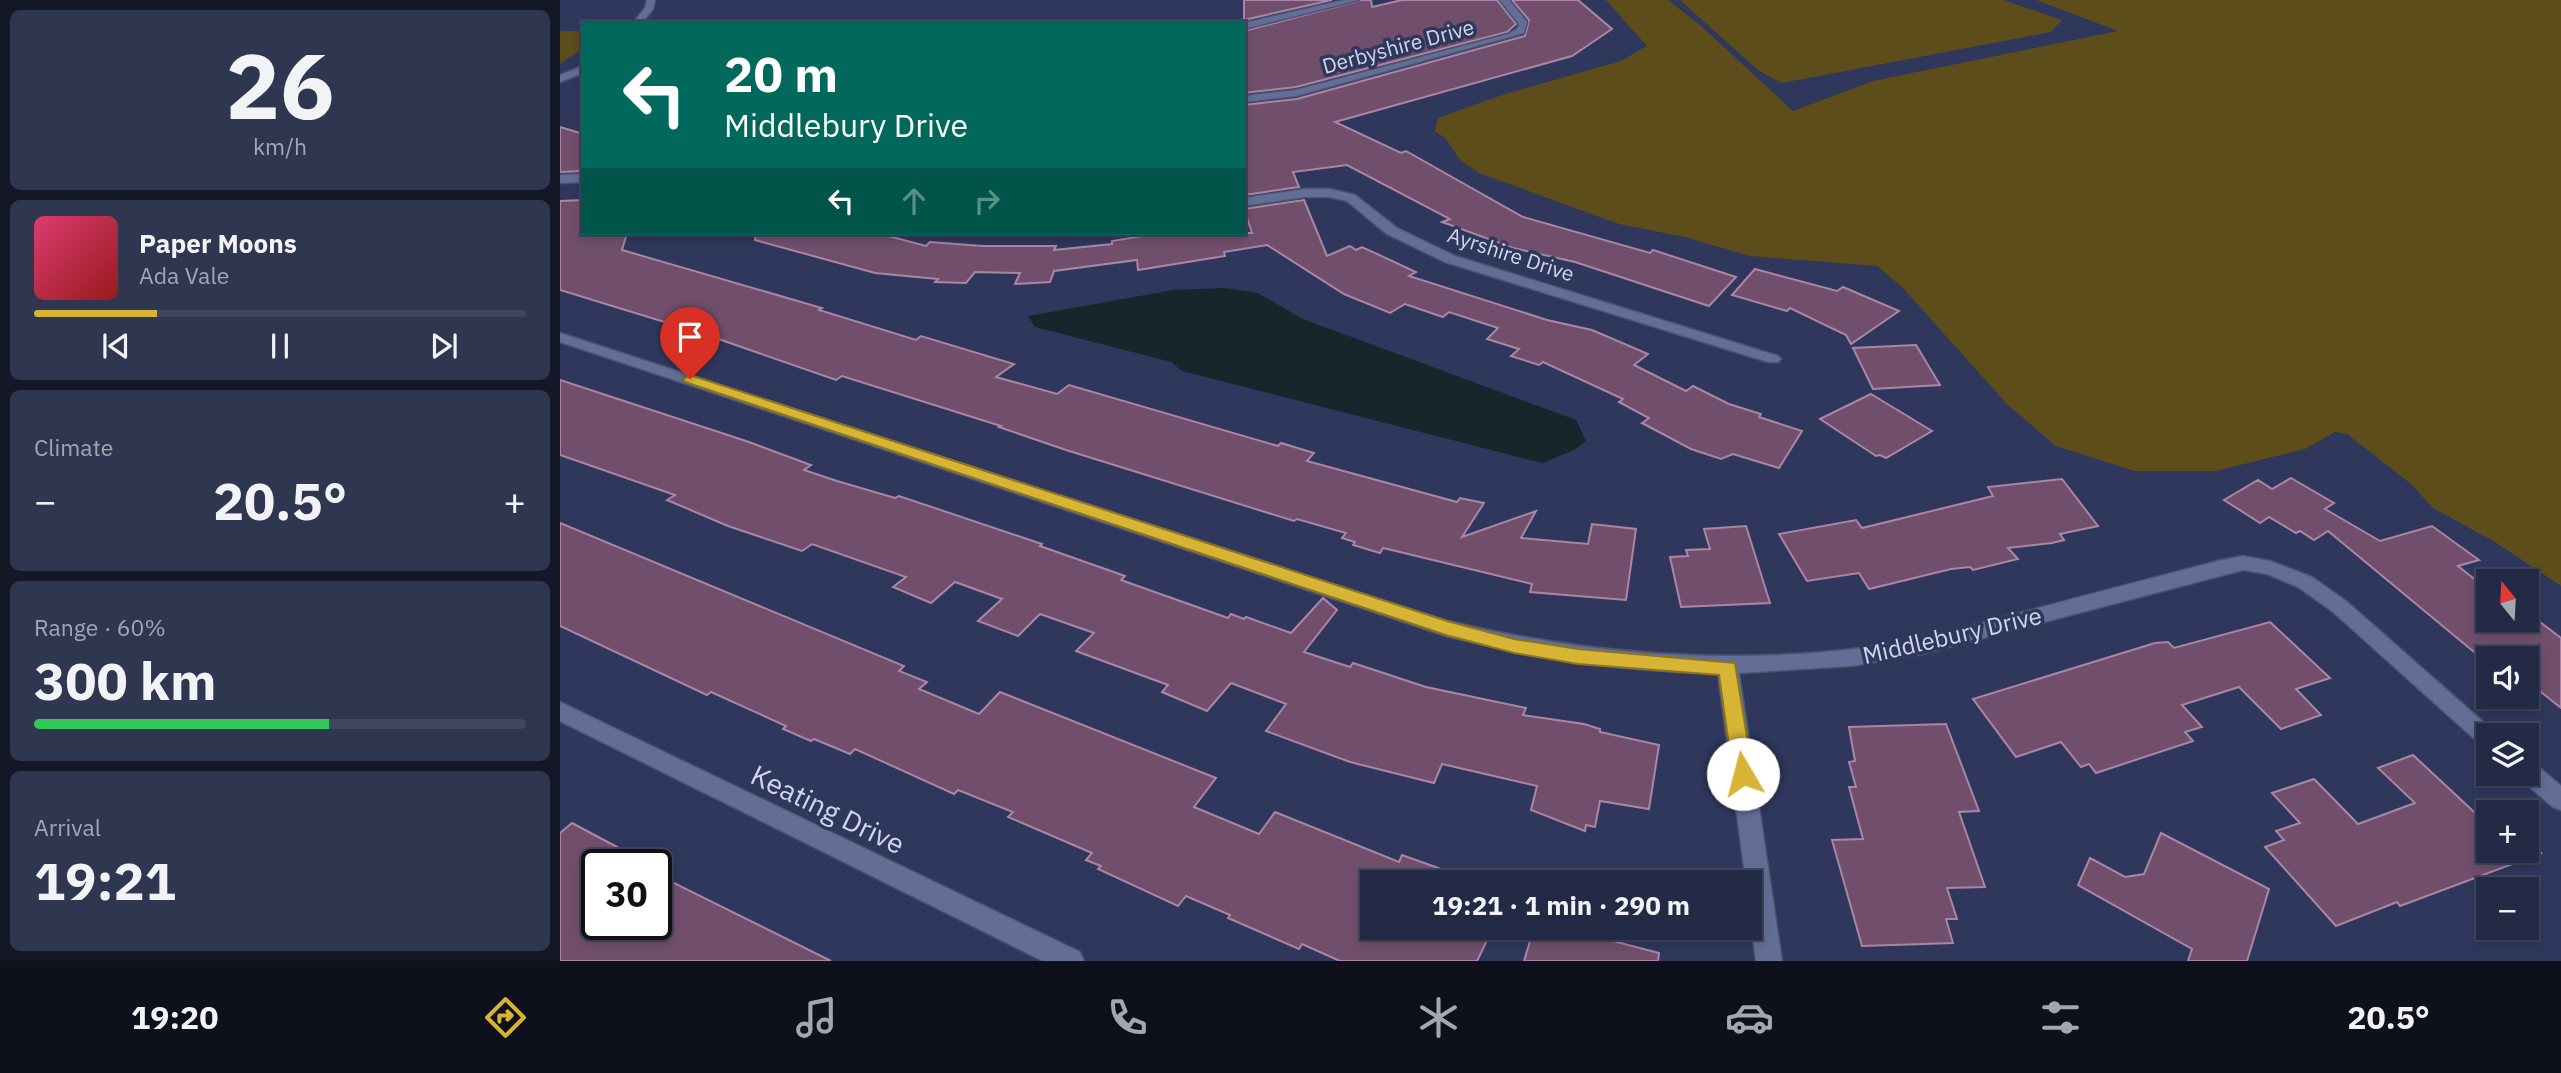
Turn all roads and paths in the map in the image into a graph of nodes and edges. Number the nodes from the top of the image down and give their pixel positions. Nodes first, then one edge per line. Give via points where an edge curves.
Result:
1 (651, 0) edge
2 (1354, 0) edge
3 (1504, 0) edge
4 (639, 21) edge
5 (1246, 26) edge
6 (581, 70) edge
7 (560, 79) edge
8 (1246, 99) edge
9 (581, 178) edge
10 (560, 179) edge
11 (1246, 202) edge
12 (560, 337) edge
13 (1773, 359) dead end
14 (1728, 668) junction
15 (560, 711) edge
16 (2476, 726) edge
17 (2539, 781) edge
18 (2561, 800) edge
19 (1070, 961) edge
20 (1769, 961) edge

1 - 4 street
2 - 5 street
3 - 8 street, Derbyshire Drive via 1524,24 1511,36 1296,93
6 - 7 street
9 - 10 street
11 - 13 street, Ayrshire Drive via 1305,193 1352,198 1392,231 1450,259
12 - 14 street, Middlebury Drive via 1446,628 1578,657
14 - 16 street, Middlebury Drive via 1820,663 1912,649 2242,564 2270,568 2305,582 2339,606
14 - 20 street
15 - 19 street, Keating Drive
17 - 18 street

